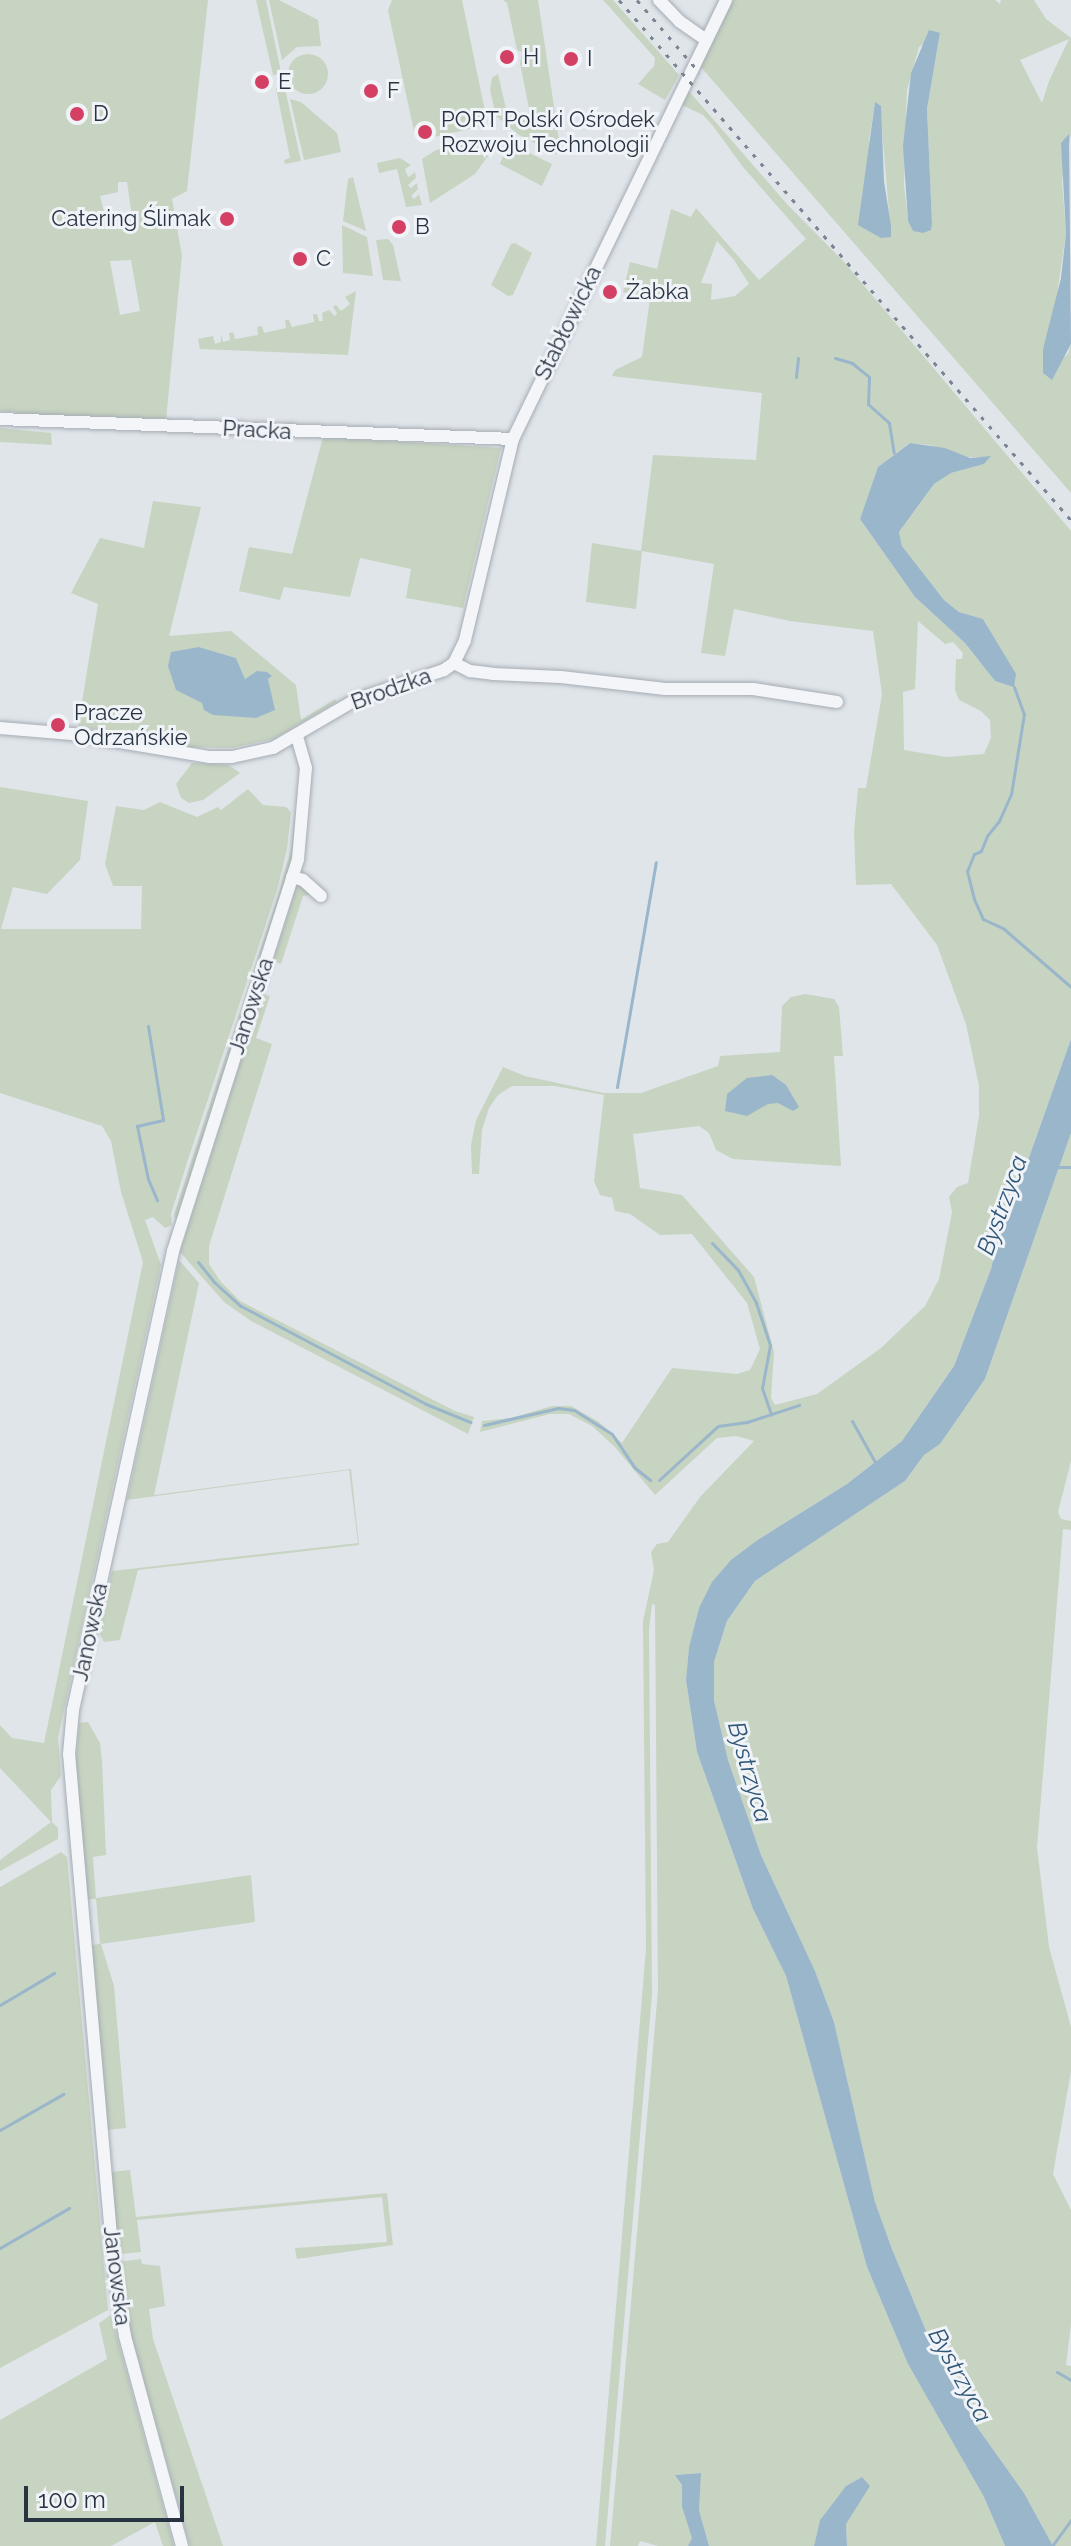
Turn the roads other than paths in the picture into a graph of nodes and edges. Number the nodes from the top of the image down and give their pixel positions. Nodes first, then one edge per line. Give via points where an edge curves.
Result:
1 (659, 0) edge
2 (726, 0) edge
3 (706, 40) junction
4 (0, 419) edge
5 (513, 439) junction
6 (454, 663) junction
7 (837, 702) dead end
8 (0, 728) edge
9 (297, 737) junction
10 (292, 877) junction
11 (321, 896) dead end
12 (182, 2546) edge

1 - 3 street
2 - 3 street, Stabłowicka
3 - 5 street, Stabłowicka
4 - 5 street, Pracka
5 - 6 street, Stabłowicka via 465,640
6 - 7 street, Brodzka via 493,674 665,689 753,689
6 - 9 street, Brodzka via 355,700
8 - 9 street, Brodzka via 110,739 210,757 251,754
9 - 10 street, Janowska via 306,768
10 - 11 street
10 - 12 street, Janowska via 173,1251 73,1710 69,1754 114,2270 125,2336

